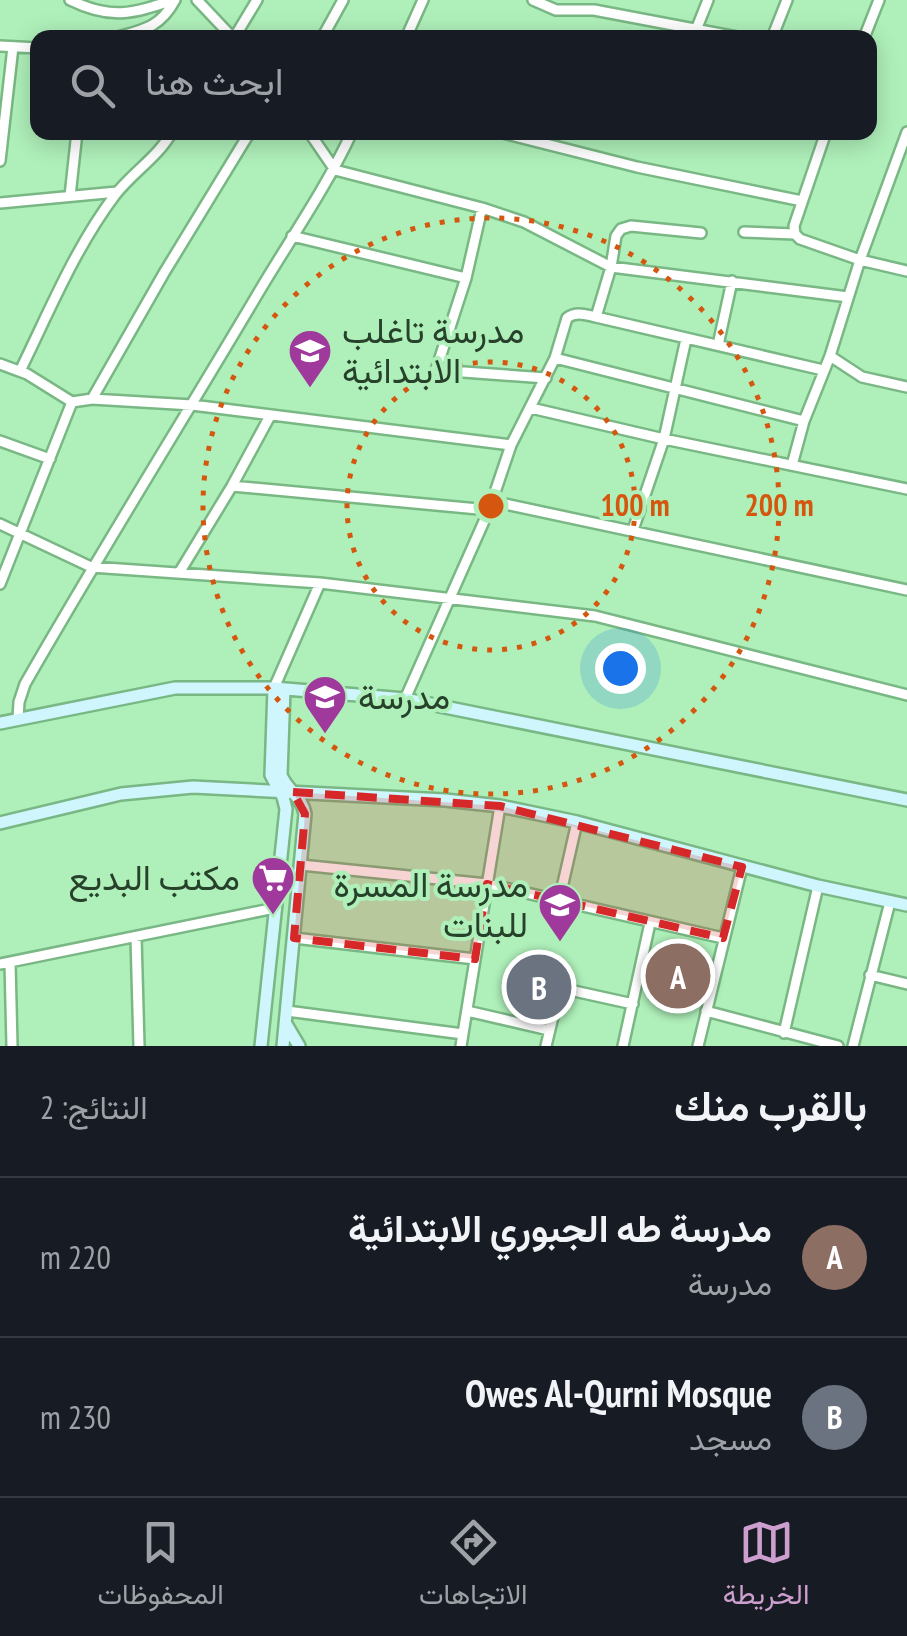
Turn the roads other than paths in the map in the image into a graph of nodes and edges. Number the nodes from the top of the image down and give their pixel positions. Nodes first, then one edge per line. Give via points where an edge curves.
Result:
1 (70, 0) edge
2 (174, 0) edge
3 (197, 0) edge
4 (257, 0) edge
5 (342, 0) edge
6 (423, 0) edge
7 (533, 0) edge
8 (600, 0) edge
9 (708, 0) edge
10 (787, 0) edge
11 (879, 0) edge
12 (594, 10) junction
13 (146, 30) edge
14 (225, 30) edge
15 (235, 30) edge
16 (326, 30) edge
17 (413, 30) edge
18 (696, 30) joint
19 (775, 30) edge
20 (867, 30) edge
21 (0, 46) edge
22 (13, 48) junction
23 (30, 48) edge
24 (907, 132) edge
25 (76, 140) edge
26 (168, 140) edge
27 (245, 140) edge
28 (314, 140) edge
29 (348, 140) edge
30 (530, 140) edge
31 (823, 140) edge
32 (903, 155) edge
33 (0, 161) edge
34 (335, 170) junction
35 (118, 192) junction
36 (70, 196) junction
37 (802, 201) junction
38 (0, 203) edge
39 (482, 208) junction
40 (744, 232) dead end
41 (701, 233) dead end
42 (794, 234) junction
43 (292, 236) junction
44 (860, 260) junction
45 (611, 267) junction
46 (907, 271) edge
47 (466, 278) junction
48 (732, 281) junction
49 (848, 297) junction
50 (596, 318) junction
51 (686, 339) junction
52 (718, 345) junction
53 (830, 356) junction
54 (555, 358) junction
55 (0, 364) edge
56 (823, 370) junction
57 (20, 371) junction
58 (546, 378) junction
59 (907, 387) edge
60 (675, 388) junction
61 (92, 399) junction
62 (72, 402) junction
63 (192, 405) junction
64 (530, 408) junction
65 (270, 416) junction
66 (804, 420) junction
67 (664, 438) junction
68 (0, 440) edge
69 (511, 445) junction
70 (50, 459) junction
71 (792, 465) junction
72 (232, 486) junction
73 (907, 488) edge
74 (490, 506) junction
75 (0, 524) edge
76 (633, 530) junction
77 (20, 533) junction
78 (92, 567) junction
79 (180, 573) junction
80 (320, 583) junction
81 (0, 584) edge
82 (907, 590) edge
83 (451, 598) junction
84 (279, 689) junction
85 (907, 695) edge
86 (405, 699) junction
87 (18, 719) junction
88 (0, 722) edge
89 (286, 792) junction
90 (907, 800) edge
91 (500, 806) junction
92 (577, 822) junction
93 (0, 823) edge
94 (301, 865) junction
95 (742, 867) junction
96 (488, 884) junction
97 (818, 886) junction
98 (559, 901) junction
99 (890, 902) junction
100 (907, 905) edge
101 (275, 908) junction
102 (650, 923) junction
103 (136, 938) junction
104 (294, 938) junction
105 (723, 938) junction
106 (475, 959) junction
107 (5, 964) edge
108 (870, 976) junction
109 (907, 984) edge
110 (633, 1004) junction
111 (467, 1011) junction
112 (706, 1011) junction
113 (286, 1018) junction
114 (549, 1030) junction
115 (780, 1032) junction
116 (463, 1034) junction
117 (826, 1045) edge
118 (12, 1046) edge
119 (139, 1046) edge
120 (262, 1046) edge
121 (283, 1046) edge
122 (298, 1046) edge
123 (461, 1046) edge
124 (546, 1046) edge
125 (623, 1046) edge
126 (698, 1046) edge
127 (773, 1046) edge
128 (838, 1046) edge
129 (853, 1046) edge

1 - 2 street via 102,14
2 - 13 street
3 - 14 street
4 - 15 street
5 - 16 street
6 - 17 street
7 - 12 street via 556,10
8 - 12 street
9 - 18 street
10 - 19 street
11 - 20 street
12 - 18 street
21 - 22 street
22 - 23 street
22 - 33 street
24 - 32 street
25 - 36 street
26 - 35 street
27 - 61 street
28 - 34 street
29 - 34 street
30 - 37 street
31 - 37 street
32 - 44 street
34 - 39 street
34 - 43 street
35 - 36 street
35 - 57 street via 87,236
36 - 38 street
37 - 42 street
39 - 45 street
39 - 47 street
40 - 42 street
41 - 45 street via 624,227
42 - 44 street
43 - 47 street
43 - 63 street
44 - 46 street
44 - 49 street
45 - 48 street
45 - 50 street
47 - 58 street via 436,370
48 - 49 street
48 - 52 street
49 - 53 street
50 - 51 street
50 - 54 street via 567,318
51 - 52 street
51 - 60 street
52 - 56 street
53 - 56 street
53 - 59 street via 862,377
54 - 58 street
54 - 60 street
55 - 57 street
56 - 66 street
57 - 62 street
58 - 64 street
60 - 66 street
60 - 67 street
61 - 62 street
61 - 63 street
62 - 70 street
63 - 65 street
63 - 78 street
64 - 67 street
64 - 69 street
65 - 69 street
65 - 72 street
66 - 71 street
67 - 71 street
67 - 76 street
68 - 70 street
69 - 74 street
70 - 77 street
71 - 73 street
72 - 74 street
72 - 79 street
74 - 76 street
74 - 83 street
75 - 77 street
76 - 82 street
77 - 78 street
77 - 81 street
78 - 79 street
78 - 87 street via 25,684
79 - 80 street
80 - 83 street
80 - 84 street
83 - 85 street via 595,616
83 - 86 street
84 - 86 street
84 - 87 street via 175,688
84 - 89 street
86 - 90 street
87 - 88 street
89 - 91 street
89 - 93 street via 193,787 120,794
89 - 94 street via 304,809
89 - 101 street
91 - 92 street
91 - 96 street
92 - 95 street
92 - 98 street
94 - 96 street
94 - 104 street
95 - 97 street
95 - 105 street
96 - 98 street
96 - 106 street
97 - 99 street
97 - 115 street
98 - 102 street
99 - 100 street
99 - 108 street
101 - 103 street
101 - 120 street
102 - 105 street
102 - 110 street
103 - 107 street
103 - 119 street
104 - 106 street
104 - 113 street
105 - 112 street
106 - 111 street
107 - 118 street
108 - 109 street
108 - 129 street
110 - 114 street via 566,988
110 - 125 street
111 - 114 street
111 - 116 street
112 - 115 street
112 - 126 street
113 - 116 street
113 - 121 street
113 - 122 street
114 - 124 street
115 - 117 street
115 - 127 street
116 - 123 street
117 - 128 street

